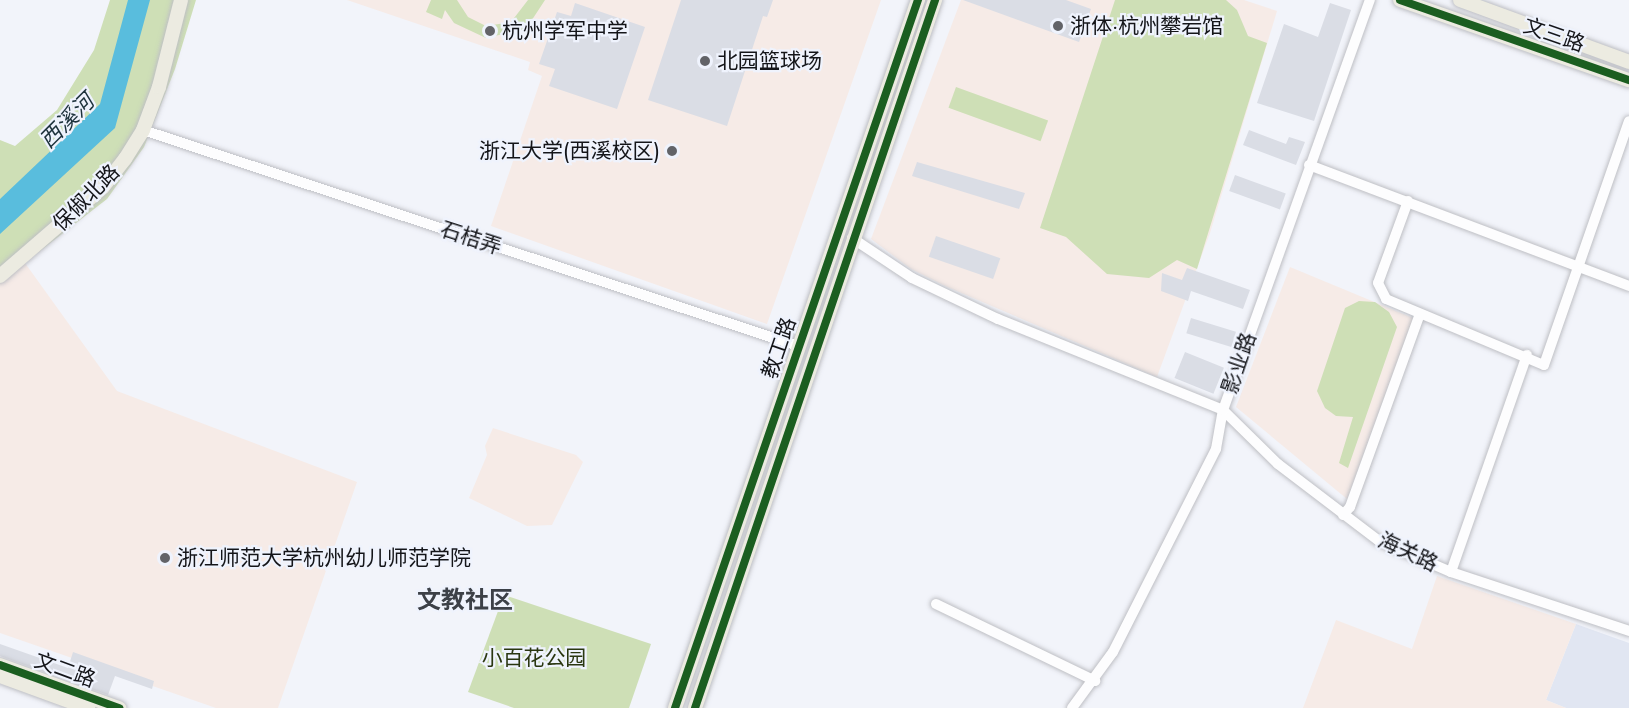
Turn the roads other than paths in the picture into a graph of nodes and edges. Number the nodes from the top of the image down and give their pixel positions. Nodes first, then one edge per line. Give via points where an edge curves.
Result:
1 (181, 0) edge
2 (918, 0) edge
3 (935, 0) edge
4 (1370, 0) edge
5 (1400, 0) edge
6 (1460, 0) edge
7 (1629, 62) edge
8 (1629, 80) edge
9 (1629, 121) edge
10 (143, 130) junction
11 (1309, 165) junction
12 (1408, 201) junction
13 (852, 238) junction
14 (1577, 268) junction
15 (0, 276) edge
16 (1629, 286) edge
17 (1420, 314) junction
18 (798, 346) junction
19 (1527, 355) junction
20 (1223, 410) junction
21 (1343, 515) junction
22 (1451, 572) junction
23 (936, 604) dead end
24 (1629, 631) edge
25 (0, 666) edge
26 (0, 676) edge
27 (1095, 681) junction
28 (88, 708) edge
29 (119, 708) edge
30 (675, 708) edge
31 (695, 708) edge
32 (1072, 708) edge

1 - 10 main road, 保俶北路
2 - 18 main road, 教工路
3 - 13 main road, 教工路
4 - 11 street, 影业路
5 - 8 main road, 文三路
6 - 7 main road, 文三路
9 - 14 street
10 - 15 main road, 保俶北路 via 103,187
10 - 18 street, 石桔弄
11 - 12 street
11 - 20 street, 影业路
12 - 14 street
12 - 17 street via 1378,283 1386,299
13 - 20 street via 912,278 998,319
13 - 31 main road, 教工路
14 - 16 street
14 - 19 street via 1544,365
17 - 19 street
17 - 21 street via 1350,507
18 - 30 main road, 教工路
19 - 22 street
20 - 21 street, 海关路 via 1278,464
20 - 27 street, 影业路 via 1216,448
21 - 22 street, 海关路 via 1379,541
22 - 24 street, 海关路
23 - 27 street
25 - 29 main road, 文二路
26 - 28 main road, 文二路
27 - 32 street, 影业路

